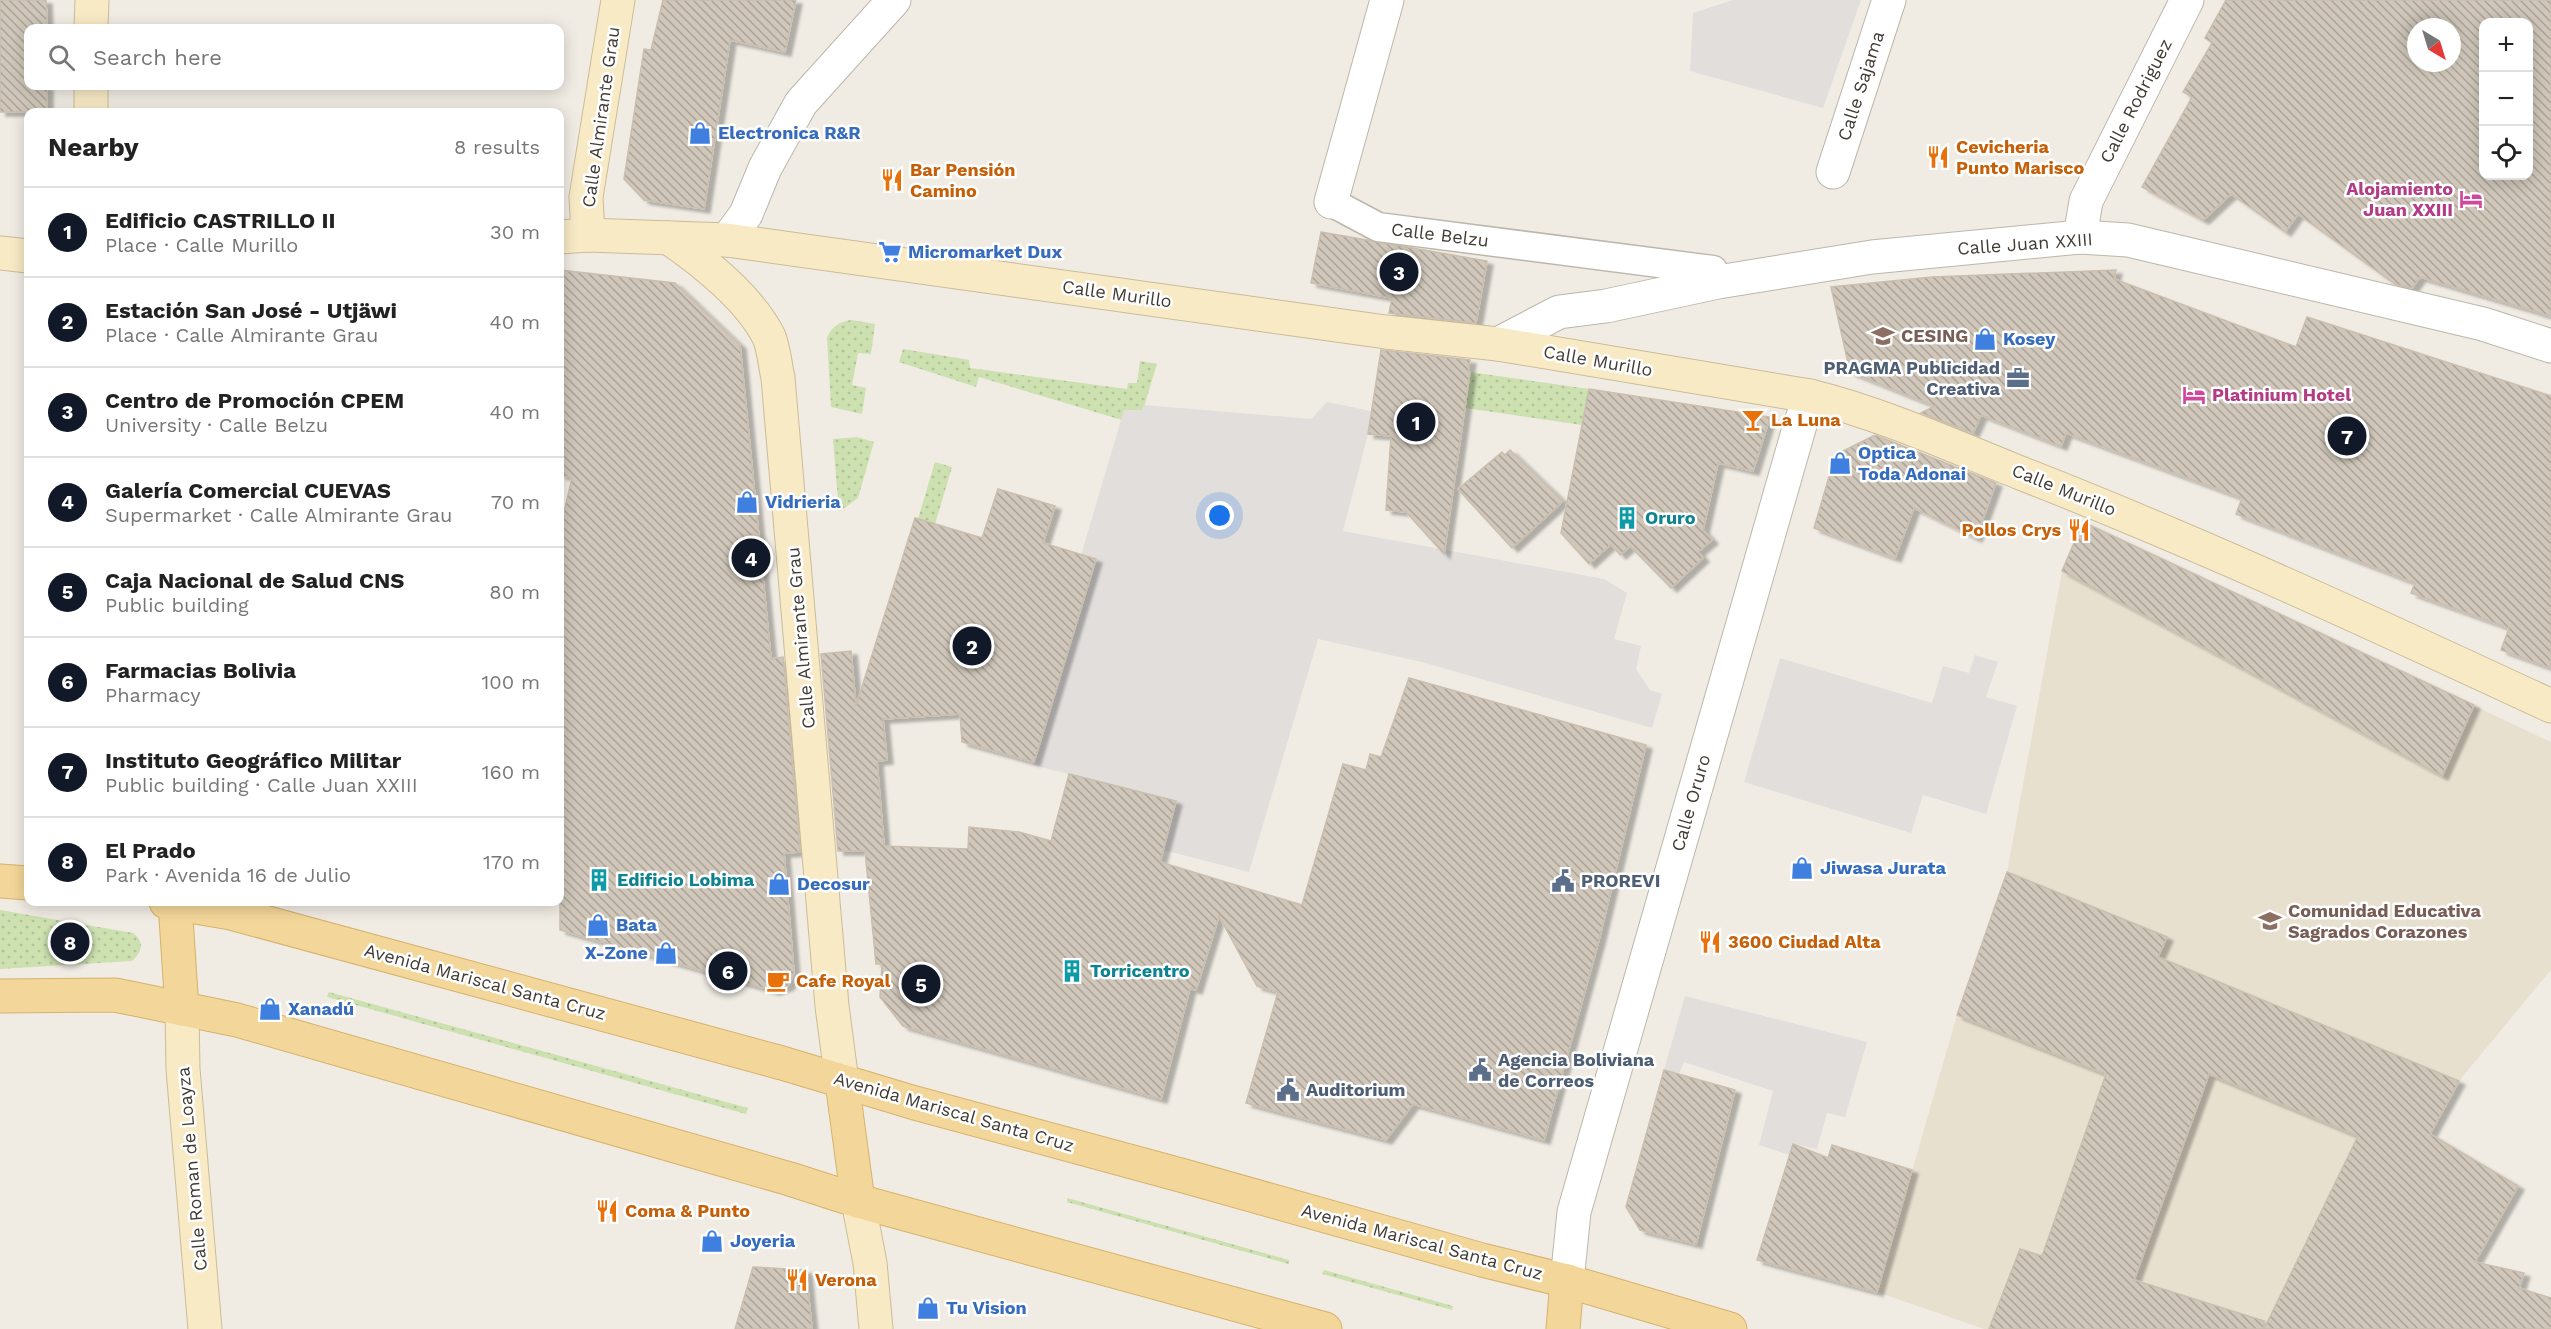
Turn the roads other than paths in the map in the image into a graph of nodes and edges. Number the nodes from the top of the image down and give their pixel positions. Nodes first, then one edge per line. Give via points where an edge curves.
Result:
1 (92, 0) edge
2 (618, 0) edge
3 (894, 0) edge
4 (1387, 0) edge
5 (1889, 0) edge
6 (2187, 0) edge
7 (91, 24) edge
8 (91, 90) edge
9 (91, 108) edge
10 (1833, 172) dead end
11 (1331, 202) joint
12 (574, 236) edge
13 (2080, 237) junction
14 (669, 238) junction
15 (727, 240) junction
16 (0, 253) edge
17 (24, 256) edge
18 (1718, 282) junction
19 (1498, 344) junction
20 (2551, 346) edge
21 (1810, 396) junction
22 (2551, 706) edge
23 (0, 880) edge
24 (24, 883) edge
25 (172, 906) edge
26 (192, 906) edge
27 (0, 996) edge
28 (182, 1009) junction
29 (842, 1082) junction
30 (858, 1201) junction
31 (1567, 1281) junction
32 (205, 1329) edge
33 (876, 1329) edge
34 (1325, 1329) edge
35 (1563, 1329) edge
36 (1730, 1329) edge

1 - 7 main road
2 - 12 main road, Calle Almirante Grau via 586,197
3 - 15 street via 801,103 765,168 747,214
4 - 11 street, Calle Belzu
5 - 10 street, Calle Sajama
6 - 13 street, Calle Rodriguez via 2086,201
8 - 9 main road
11 - 18 street, Calle Belzu via 1378,227 1713,270
12 - 14 main road, Calle Murillo
13 - 18 street, Calle Juan XXIII via 1872,256
13 - 20 street, Calle Juan XXIII via 2128,240 2483,324
14 - 15 main road, Calle Murillo
14 - 29 main road, Calle Almirante Grau via 736,295 770,339 779,390 832,1006
15 - 19 main road, Calle Murillo via 1386,332
16 - 17 main road
18 - 19 street, Calle Juan XXIII via 1559,312
19 - 21 main road, Calle Murillo
21 - 22 main road, Calle Murillo via 1851,406 2087,499 2340,608
21 - 31 street, Calle Oruro via 1574,1212
23 - 24 main road
25 - 28 main road
26 - 29 main road, Avenida Mariscal Santa Cruz via 242,916
27 - 28 main road via 116,995
28 - 30 main road via 237,1020
28 - 32 main road, Calle Roman de Loayza via 183,1069
29 - 30 main road
29 - 31 main road, Avenida Mariscal Santa Cruz
30 - 33 main road via 870,1263
30 - 34 main road
31 - 35 main road
31 - 36 main road, Avenida Mariscal Santa Cruz

